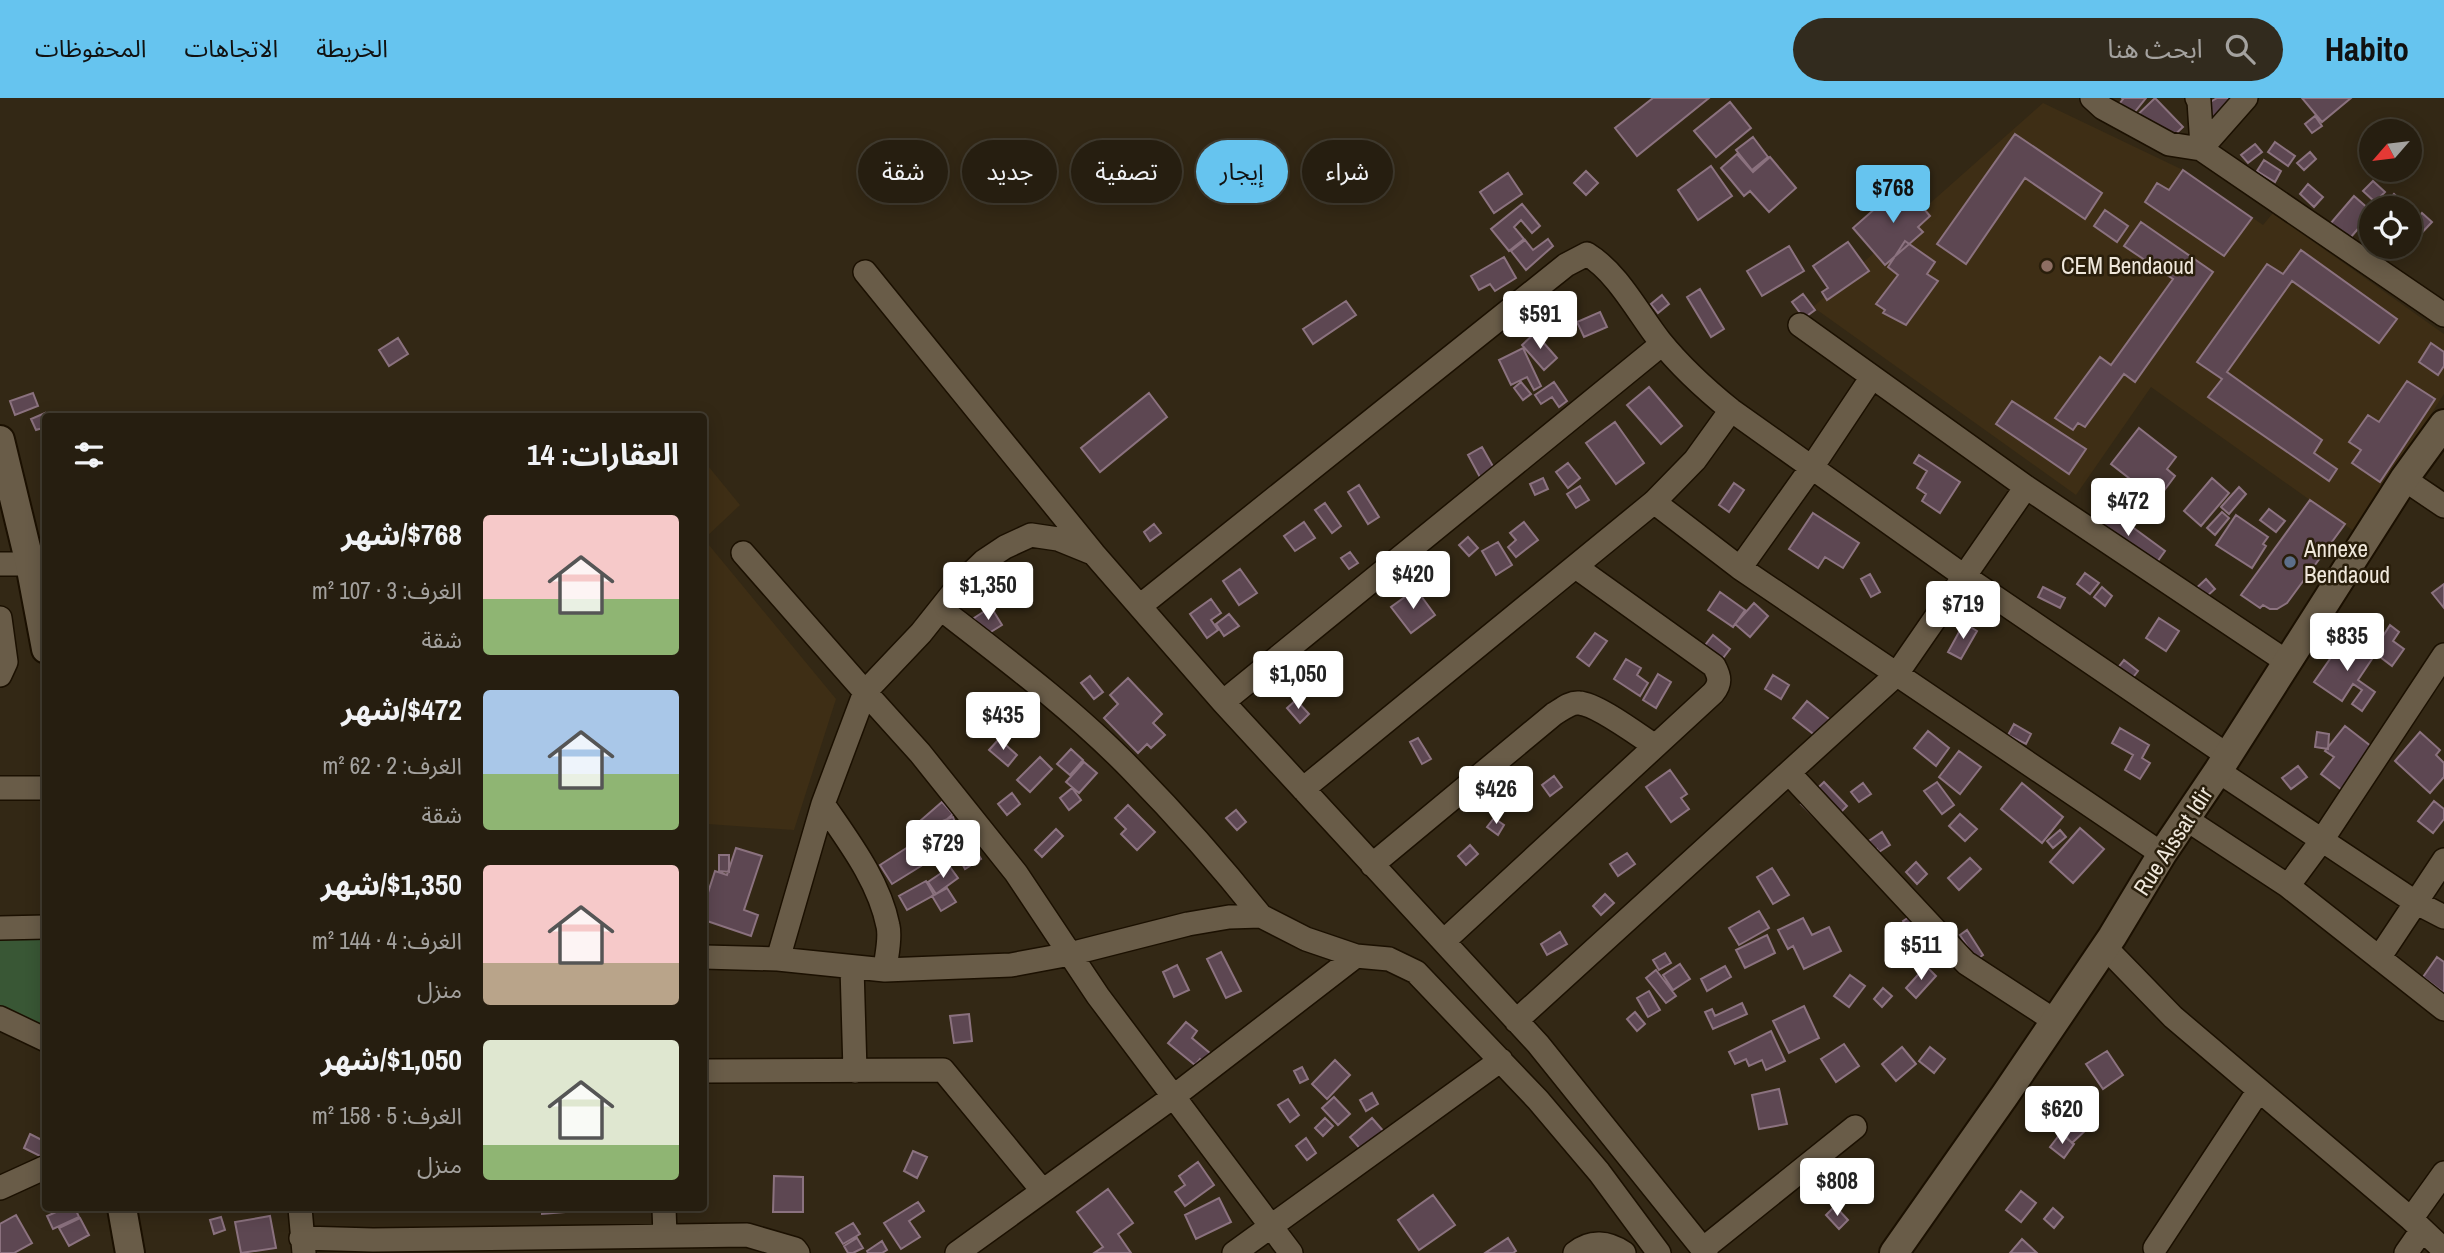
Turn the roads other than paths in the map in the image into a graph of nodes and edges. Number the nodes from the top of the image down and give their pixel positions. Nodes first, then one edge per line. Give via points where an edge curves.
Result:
1 (2092, 98) edge
2 (2197, 98) edge
3 (2246, 98) edge
4 (2202, 148) junction
5 (864, 272) dead end
6 (2444, 315) edge
7 (1800, 325) dead end
8 (1662, 344) junction
9 (1872, 377) junction
10 (1731, 410) junction
11 (2444, 424) edge
12 (0, 440) edge
13 (1812, 467) junction
14 (2404, 480) junction
15 (2026, 486) junction
16 (1654, 502) junction
17 (2444, 506) edge
18 (743, 553) dead end
19 (1094, 554) junction
20 (0, 564) edge
21 (30, 564) junction
22 (1576, 566) junction
23 (1740, 568) junction
24 (1964, 576) junction
25 (1140, 606) junction
26 (941, 609) junction
27 (0, 618) edge
28 (42, 628) edge
29 (2444, 655) edge
30 (2287, 662) junction
31 (0, 675) edge
32 (1896, 675) junction
33 (865, 692) junction
34 (1223, 702) junction
35 (1655, 746) junction
36 (2222, 763) junction
37 (1789, 773) junction
38 (0, 788) edge
39 (42, 788) edge
40 (1303, 789) junction
41 (823, 804) junction
42 (2186, 819) junction
43 (2322, 840) junction
44 (2162, 854) junction
45 (2444, 860) edge
46 (1372, 865) junction
47 (2288, 886) junction
48 (2415, 902) junction
49 (1261, 916) junction
50 (2444, 917) edge
51 (42, 926) edge
52 (0, 928) edge
53 (1444, 941) junction
54 (2105, 947) junction
55 (1070, 954) junction
56 (1356, 956) junction
57 (707, 957) edge
58 (2379, 958) junction
59 (778, 959) junction
60 (852, 967) junction
61 (885, 970) junction
62 (2444, 1009) edge
63 (0, 1018) edge
64 (1516, 1021) junction
65 (2055, 1021) junction
66 (42, 1038) edge
67 (1501, 1060) junction
68 (707, 1071) edge
69 (855, 1071) junction
70 (2259, 1090) junction
71 (1174, 1097) junction
72 (1855, 1127) dead end
73 (42, 1169) edge
74 (2444, 1173) edge
75 (0, 1188) edge
76 (1042, 1191) junction
77 (123, 1211) edge
78 (300, 1211) edge
79 (664, 1211) edge
80 (2416, 1224) junction
81 (1272, 1227) junction
82 (665, 1236) junction
83 (736, 1244) edge
84 (302, 1245) edge
85 (631, 1245) edge
86 (464, 1246) edge
87 (2155, 1248) dead end
88 (1902, 1250) edge
89 (2444, 1250) edge
90 (1704, 1251) edge
91 (130, 1253) edge
92 (798, 1253) edge
93 (957, 1253) edge
94 (1234, 1253) edge
95 (1291, 1253) edge
96 (1576, 1253) edge
97 (1624, 1253) edge
98 (1659, 1253) edge
99 (2406, 1253) edge

1 - 4 street via 2169,144
2 - 4 street
3 - 4 street
4 - 6 street
5 - 19 street
7 - 9 street
8 - 10 street via 1700,386
8 - 25 street via 1597,261 1587,254 1575,258
8 - 34 street
9 - 13 street
9 - 15 street
10 - 13 street
10 - 16 street via 1695,460
11 - 14 street, Rue Aissat Idir
12 - 21 street
13 - 23 street
13 - 24 street
14 - 17 street
14 - 30 street, Rue Aissat Idir
15 - 24 street
15 - 30 street
16 - 22 street
16 - 23 street
18 - 33 street
19 - 25 street
19 - 26 street via 1058,539 1031,535 984,561
20 - 21 street
21 - 28 street
22 - 35 street via 1704,658 1719,676 1713,693
22 - 40 street
23 - 32 street
24 - 32 street
24 - 36 street
25 - 34 street
26 - 33 street
26 - 49 street via 1035,683 1132,770
27 - 31 street via 6,662
29 - 43 street
30 - 36 street, Rue Aissat Idir
32 - 37 street
32 - 44 street
33 - 41 street
33 - 55 street via 1016,873
34 - 40 street
35 - 46 street via 1605,714 1585,704 1572,704
35 - 53 street
36 - 42 street, Rue Aissat Idir
36 - 43 street
37 - 64 street
37 - 65 street via 1966,963
38 - 39 street
40 - 46 street
41 - 59 street
41 - 61 street via 874,886 889,928
42 - 44 street, Rue Aissat Idir
42 - 47 street
43 - 47 street
43 - 48 street
44 - 54 street, Rue Aissat Idir
45 - 48 street
46 - 53 street
47 - 58 street
48 - 50 street
48 - 58 street
49 - 55 street via 1188,924
49 - 56 street via 1306,939
51 - 52 street
53 - 64 street
54 - 65 street, Rue Aissat Idir
54 - 70 street via 2174,1017
55 - 61 street via 1011,965
55 - 71 street
56 - 67 street via 1389,959 1416,972
56 - 71 street
57 - 59 street
58 - 62 street
59 - 60 street
60 - 61 street
60 - 69 street
63 - 66 street
64 - 90 street
65 - 88 street, Rue Aissat Idir
67 - 81 street
67 - 98 street via 1600,1172
68 - 69 street
69 - 76 street via 943,1070
70 - 80 street
70 - 87 street
71 - 76 street
71 - 81 street
72 - 90 street
73 - 75 street
74 - 80 street
76 - 93 street
77 - 91 street
78 - 84 street
79 - 82 street
80 - 89 street
80 - 99 street
81 - 94 street
81 - 95 street
82 - 83 street
82 - 85 street
83 - 92 street via 747,1235
84 - 86 street
85 - 86 street
96 - 97 street via 1606,1243

